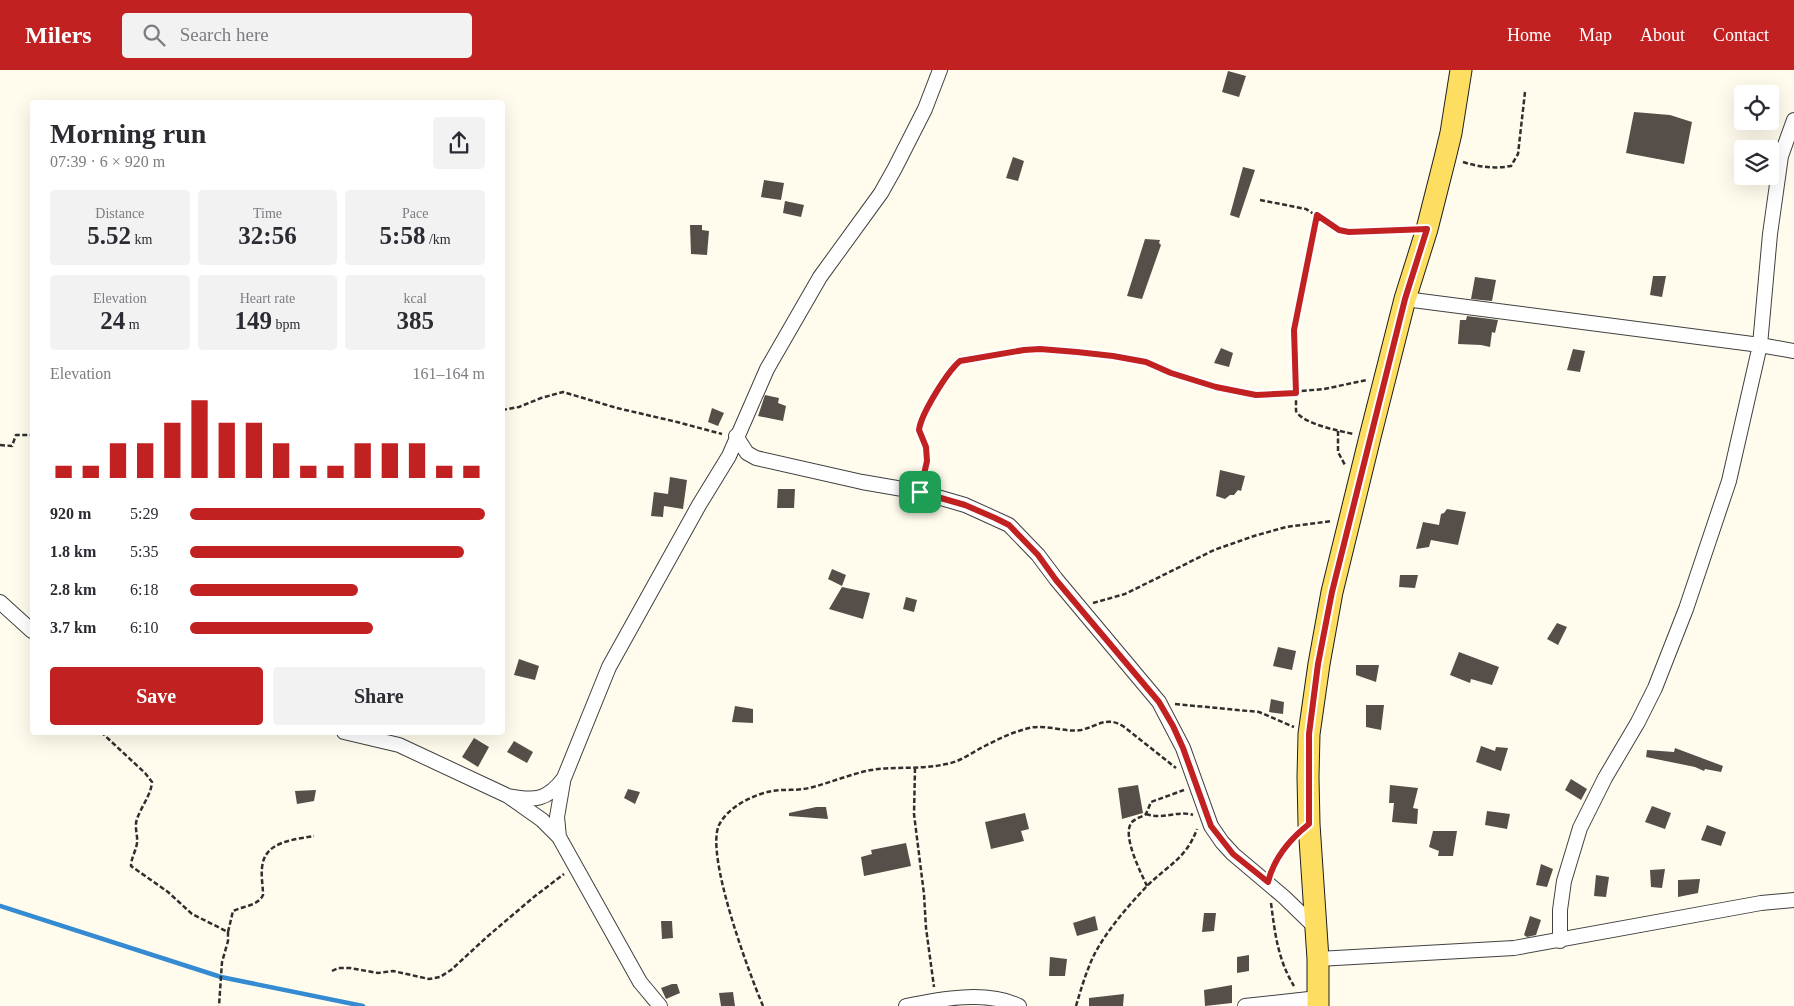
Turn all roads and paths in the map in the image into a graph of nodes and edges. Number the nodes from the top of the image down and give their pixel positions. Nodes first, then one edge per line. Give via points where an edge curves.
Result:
1 (940, 70) edge
2 (1461, 70) edge
3 (1525, 92) dead end
4 (1794, 120) edge
5 (1445, 158) junction
6 (1260, 200) dead end
7 (1317, 215) junction
8 (1427, 229) junction
9 (1405, 299) junction
10 (1760, 345) junction
11 (1794, 352) edge
12 (1385, 376) junction
13 (1296, 393) junction
14 (505, 410) edge
15 (1338, 431) junction
16 (30, 434) edge
17 (736, 436) junction
18 (1370, 437) junction
19 (0, 445) edge
20 (1360, 477) junction
21 (920, 492) junction
22 (1350, 519) junction
23 (0, 602) edge
24 (1080, 607) junction
25 (30, 629) edge
26 (1159, 702) junction
27 (1309, 734) junction
28 (104, 735) edge
29 (357, 735) edge
30 (915, 768) junction
31 (564, 778) junction
32 (1196, 783) junction
33 (508, 796) junction
34 (1146, 814) junction
35 (1203, 814) junction
36 (1309, 824) junction
37 (314, 836) dead end
38 (559, 837) junction
39 (576, 867) junction
40 (1268, 882) junction
41 (1147, 886) junction
42 (1794, 900) edge
43 (1316, 928) junction
44 (228, 932) junction
45 (1560, 941) junction
46 (1318, 959) junction
47 (332, 971) dead end
48 (936, 1001) junction
49 (1312, 1001) edge
50 (219, 1006) edge
51 (660, 1006) edge
52 (763, 1006) edge
53 (906, 1006) edge
54 (1019, 1006) edge
55 (1076, 1006) edge
56 (1245, 1006) edge

1 - 17 street via 896,168 820,277 767,369
2 - 5 main road
3 - 5 path via 1518,154 1511,166 1480,167
4 - 10 street via 1780,156
5 - 8 main road
6 - 7 path via 1306,209
7 - 8 path via 1339,230 1349,232
7 - 13 path via 1294,330
8 - 9 main road
9 - 10 street
9 - 12 main road
10 - 11 street
10 - 45 street via 1730,480 1686,609 1655,688 1580,828 1564,881
12 - 13 path
12 - 18 main road
13 - 15 path via 1296,411 1301,418
13 - 21 path via 1256,395 1216,387 1146,362 1104,355 1040,349 964,359 955,364 940,385 920,426 927,461
14 - 17 path via 563,392
15 - 18 path
15 - 20 path via 1341,459
16 - 19 path via 14,436 12,446
17 - 21 street via 747,453 766,461
17 - 31 street via 718,476 613,659
18 - 20 main road
20 - 22 main road
21 - 24 street via 965,505 1009,525
22 - 24 path via 1286,527 1254,536 1214,550 1125,594
22 - 27 main road via 1318,664
23 - 25 street
24 - 26 street
26 - 27 path via 1259,712
26 - 32 street via 1180,740
27 - 36 main road
28 - 44 path via 152,782 135,824 137,845 131,866 192,914
29 - 33 street via 399,745
30 - 32 path via 961,759 1009,735 1039,726 1079,730 1109,720 1123,726
30 - 48 path via 914,814
30 - 52 path via 872,770 807,788 761,794 729,812 719,825 716,838 718,860 733,922
31 - 33 street via 557,788 542,798
31 - 38 street via 557,817
32 - 34 path via 1155,799 1149,804
32 - 35 street
33 - 38 street via 542,820
34 - 35 path via 1158,817
34 - 41 path via 1132,822 1128,833
35 - 40 street via 1233,854
35 - 41 path via 1183,855
36 - 40 path via 1280,854
36 - 43 main road
37 - 44 path via 288,840 267,851 262,866 262,899 233,911
38 - 39 street
39 - 47 path via 535,896 440,977 429,979 393,971 378,973 350,968
39 - 51 street via 640,982
40 - 43 street
40 - 49 path via 1279,957 1284,969
41 - 55 path via 1108,932 1094,955
42 - 45 street via 1761,903
43 - 46 main road
44 - 50 path
45 - 46 street via 1467,952
46 - 49 main road
48 - 53 street
48 - 54 street via 976,997
49 - 56 street

